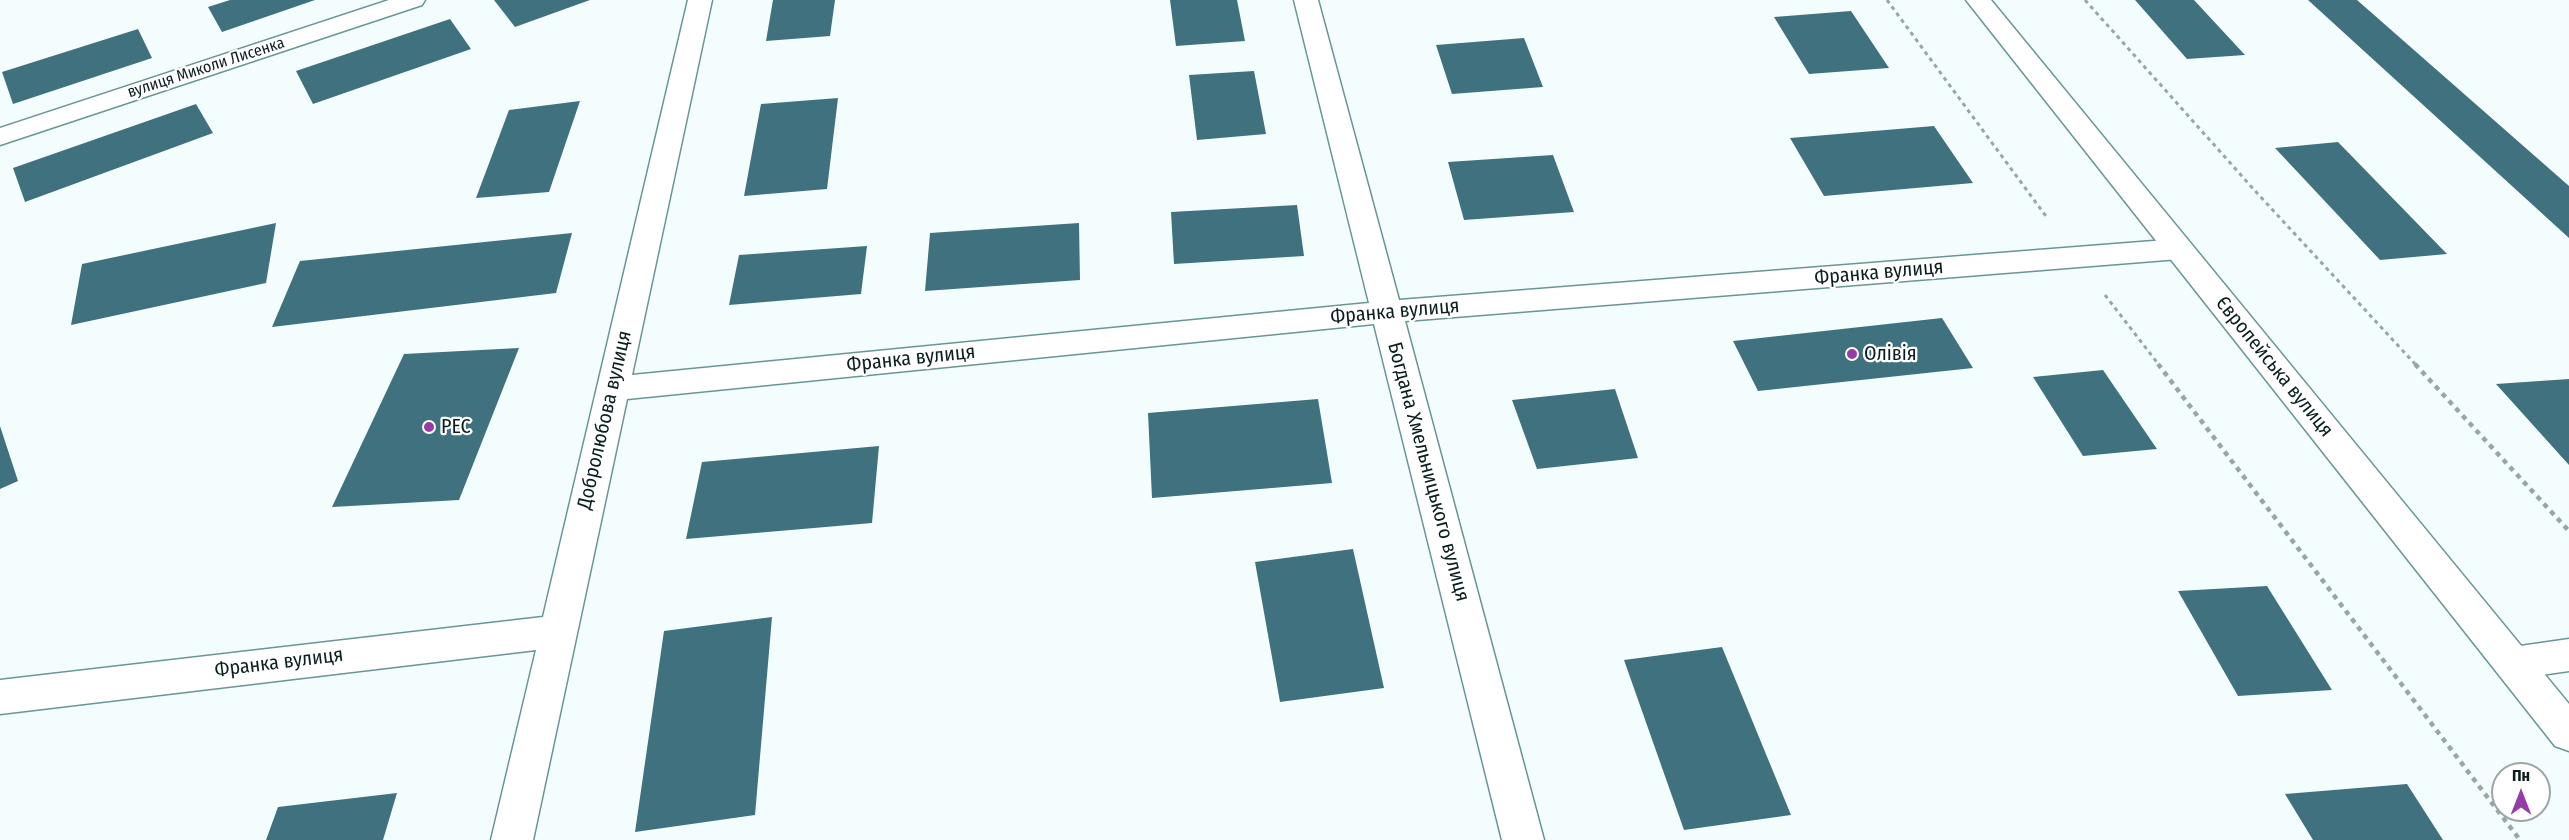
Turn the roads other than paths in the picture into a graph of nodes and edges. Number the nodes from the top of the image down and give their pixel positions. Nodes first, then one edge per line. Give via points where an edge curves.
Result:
1 (413, 0) edge
2 (700, 0) edge
3 (1306, 0) edge
4 (1978, 0) edge
5 (0, 137) edge
6 (2179, 249) junction
7 (1386, 312) junction
8 (612, 389) junction
9 (558, 631) junction
10 (2569, 656) edge
11 (2513, 663) junction
12 (0, 697) edge
13 (2569, 733) edge
14 (512, 840) edge
15 (1523, 840) edge

1 - 5 street, вулиця Миколи Лисенка
2 - 8 street, Добролюбова вулиця
3 - 7 street, Богдана Хмельницького вулиця
4 - 6 street, Європейська вулиця
6 - 7 street, Франка вулиця
6 - 11 street, Європейська вулиця
7 - 8 street, Франка вулиця
7 - 15 street, Богдана Хмельницького вулиця
8 - 9 street, Добролюбова вулиця
9 - 12 street, Франка вулиця
9 - 14 street, Добролюбова вулиця
10 - 11 street
11 - 13 street, Європейська вулиця

